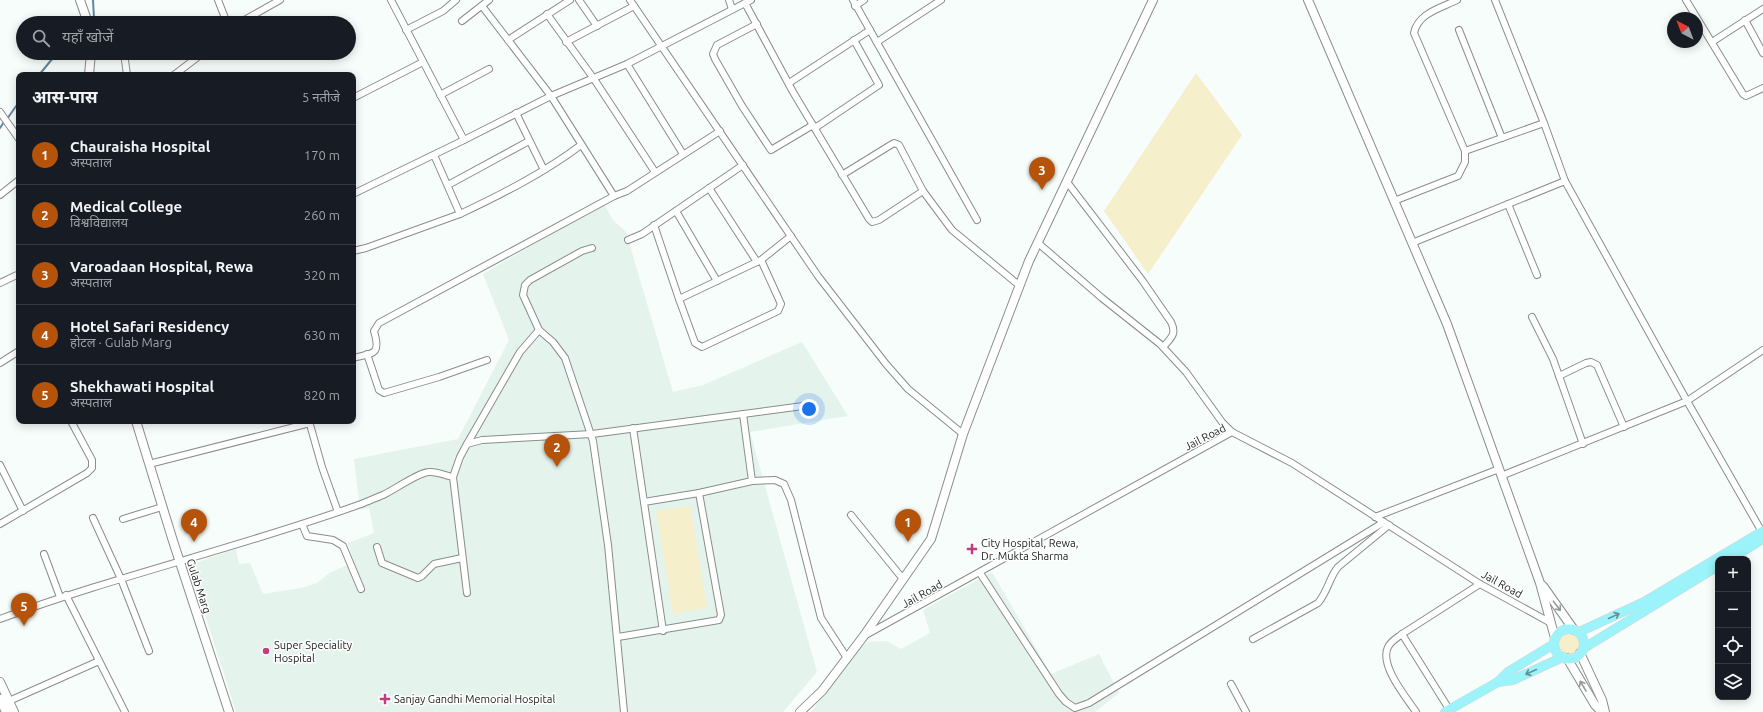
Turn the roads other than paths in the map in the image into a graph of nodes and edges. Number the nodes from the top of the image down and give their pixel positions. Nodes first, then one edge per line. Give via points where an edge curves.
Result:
1 (80, 0) edge
2 (218, 0) edge
3 (280, 0) edge
4 (391, 0) edge
5 (456, 0) edge
6 (489, 0) edge
7 (570, 0) edge
8 (579, 0) edge
9 (630, 0) edge
10 (729, 0) edge
11 (864, 0) edge
12 (941, 0) edge
13 (1153, 0) edge
14 (1308, 0) edge
15 (1457, 0) edge
16 (1495, 0) edge
17 (1686, 0) edge
18 (748, 2) edge
19 (854, 3) edge
20 (482, 6) junction
21 (634, 6) junction
22 (1763, 9) edge
23 (732, 10) junction
24 (547, 14) junction
25 (86, 16) edge
26 (224, 16) edge
27 (251, 16) edge
28 (1745, 20) junction
29 (462, 21) dead end
30 (757, 24) junction
31 (597, 26) junction
32 (406, 30) junction
33 (870, 30) junction
34 (1459, 30) dead end
35 (508, 40) junction
36 (854, 40) junction
37 (566, 42) junction
38 (878, 42) junction
39 (1712, 42) junction
40 (662, 46) junction
41 (1763, 53) edge
42 (90, 60) edge
43 (125, 60) edge
44 (194, 60) edge
45 (423, 62) junction
46 (627, 64) junction
47 (490, 69) dead end
48 (89, 72) edge
49 (127, 72) edge
50 (178, 72) edge
51 (594, 79) junction
52 (789, 83) junction
53 (1763, 88) edge
54 (440, 94) junction
55 (356, 96) edge
56 (550, 96) junction
57 (0, 112) edge
58 (516, 114) junction
59 (1544, 123) junction
60 (814, 127) junction
61 (720, 131) junction
62 (16, 135) edge
63 (1502, 138) junction
64 (464, 140) junction
65 (529, 141) junction
66 (581, 145) junction
67 (1465, 152) junction
68 (683, 154) junction
69 (434, 155) junction
70 (743, 165) junction
71 (544, 170) junction
72 (654, 172) junction
73 (842, 175) junction
74 (1565, 181) junction
75 (16, 182) edge
76 (1067, 182) junction
77 (448, 185) junction
78 (709, 188) junction
79 (923, 191) junction
80 (356, 193) edge
81 (0, 195) edge
82 (614, 196) junction
83 (1394, 202) junction
84 (1508, 204) junction
85 (676, 211) junction
86 (460, 214) junction
87 (977, 220) dead end
88 (654, 225) junction
89 (791, 236) junction
90 (628, 240) dead end
91 (1038, 243) junction
92 (1412, 243) junction
93 (592, 248) dead end
94 (356, 250) edge
95 (759, 261) junction
96 (16, 275) edge
97 (1538, 276) dead end
98 (717, 281) junction
99 (0, 283) edge
100 (1020, 286) junction
101 (678, 299) junction
102 (1532, 317) dead end
103 (539, 330) junction
104 (1163, 347) junction
105 (1763, 350) edge
106 (16, 352) edge
107 (367, 354) junction
108 (356, 357) edge
109 (487, 360) dead end
110 (0, 363) edge
111 (1558, 376) junction
112 (1687, 401) junction
113 (803, 406) dead end
114 (744, 414) junction
115 (73, 424) edge
116 (137, 424) edge
117 (301, 424) edge
118 (310, 424) edge
119 (633, 428) junction
120 (1624, 428) junction
121 (1232, 432) junction
122 (592, 434) junction
123 (963, 434) junction
124 (467, 444) junction
125 (1583, 444) junction
126 (149, 464) junction
127 (0, 465) edge
128 (1500, 473) junction
129 (453, 477) junction
130 (752, 481) junction
131 (699, 493) junction
132 (644, 502) junction
133 (162, 507) junction
134 (23, 511) junction
135 (338, 512) junction
136 (851, 514) dead end
137 (1375, 517) junction
138 (93, 518) dead end
139 (123, 519) dead end
140 (0, 524) edge
141 (302, 524) junction
142 (1386, 524) junction
143 (1762, 534) edge
144 (377, 547) dead end
145 (44, 554) dead end
146 (1734, 556) edge
147 (462, 558) junction
148 (179, 560) junction
149 (1715, 568) edge
150 (980, 573) junction
151 (120, 579) junction
152 (903, 580) junction
153 (1540, 582) junction
154 (1480, 584) junction
155 (361, 589) dead end
156 (467, 593) dead end
157 (63, 596) junction
158 (0, 618) edge
159 (1551, 623) junction
160 (664, 631) junction
161 (1576, 631) junction
162 (1402, 634) junction
163 (863, 637) junction
164 (618, 638) junction
165 (1253, 639) dead end
166 (1555, 641) junction
167 (148, 651) dead end
168 (1582, 651) junction
169 (847, 658) junction
170 (1565, 658) junction
171 (99, 661) junction
172 (0, 682) edge
173 (1498, 682) junction
174 (1231, 684) dead end
175 (0, 699) edge
176 (9, 701) junction
177 (1447, 711) edge
178 (6, 712) edge
179 (14, 712) edge
180 (125, 712) edge
181 (229, 712) edge
182 (624, 712) edge
183 (800, 712) edge
184 (1246, 712) edge
185 (1416, 712) edge
186 (1602, 712) edge
187 (1605, 712) edge

1 - 25 main road
2 - 26 street
3 - 27 street
4 - 32 street
5 - 32 street via 443,11
6 - 20 street
7 - 24 street
8 - 31 street
9 - 21 street
10 - 23 street
11 - 19 street
12 - 38 street
13 - 76 main road
14 - 83 main road
15 - 67 street via 1422,17 1414,33
16 - 59 street
17 - 39 street
18 - 23 street
18 - 30 street
19 - 33 street
20 - 29 street
20 - 35 street
21 - 31 street
21 - 40 street
22 - 28 street
23 - 40 street
24 - 35 street
24 - 37 street
28 - 39 street
28 - 41 street
30 - 52 street
30 - 60 street via 717,45 713,54 715,59 771,150
31 - 37 street
32 - 45 street
33 - 36 street
33 - 38 street
34 - 63 street
35 - 56 street
36 - 52 street
36 - 60 street via 879,85
37 - 51 street
38 - 87 street
39 - 53 street via 1743,94 1750,96
40 - 46 street
40 - 61 street
42 - 48 main road
43 - 49 street
44 - 50 street
45 - 54 street
45 - 55 street
46 - 51 street
46 - 68 street
47 - 54 street
51 - 56 street
51 - 72 street
52 - 60 street
54 - 64 street
56 - 58 street
56 - 66 street
57 - 62 street
58 - 64 street
58 - 65 street
59 - 63 street
59 - 74 street
60 - 73 street
61 - 68 street
61 - 70 street
63 - 67 street
64 - 69 street
65 - 71 street
65 - 77 street
66 - 71 street
66 - 82 street
67 - 83 street via 1465,162 1458,176
68 - 72 street
69 - 77 street
69 - 80 street
70 - 78 street
70 - 89 street
71 - 86 street via 508,192
72 - 82 street via 627,191
73 - 79 street via 872,222
73 - 79 street via 894,143 899,145
74 - 84 street
74 - 112 street
75 - 81 street
76 - 91 main road
76 - 104 street via 1171,322 1174,328 1173,335
77 - 86 street
78 - 85 street
78 - 95 street
79 - 100 street via 952,230
82 - 107 street via 379,322 374,331 378,343 377,350
83 - 92 main road
84 - 92 street
84 - 97 street
85 - 88 street
85 - 98 street
86 - 94 street
88 - 90 street
88 - 101 street
89 - 95 street
89 - 123 street via 818,276 886,364 920,400
91 - 100 main road
91 - 104 street
92 - 128 main road via 1447,324
93 - 103 street via 582,251 525,285 523,295
95 - 98 street
95 - 101 street via 782,304 778,311 702,347 695,343
96 - 99 street
98 - 101 street
100 - 123 main road
102 - 111 street
103 - 122 street via 553,342 565,358
103 - 124 street via 520,352
104 - 121 street via 1186,372
105 - 112 street
106 - 110 street
107 - 108 street
107 - 109 street via 377,386 384,392
111 - 120 street via 1586,362 1597,365
111 - 125 street
112 - 120 street
112 - 143 street
113 - 114 street
114 - 119 street
114 - 130 street
115 - 134 street via 92,460 92,468
116 - 126 main road, Gulab Marg
117 - 126 street
118 - 135 street
119 - 122 street
119 - 132 street
120 - 125 street
121 - 137 street, Jail Road via 1292,463
121 - 150 street, Jail Road
122 - 124 street via 482,440
122 - 164 street
123 - 152 main road via 931,539
124 - 129 street
125 - 128 street
126 - 133 main road, Gulab Marg
127 - 134 street
128 - 137 street
128 - 153 main road
129 - 135 street via 427,472 376,498
129 - 147 street
130 - 131 street
130 - 169 street via 775,480 784,484 791,500 821,618
131 - 132 street
131 - 160 street via 721,615 719,620
132 - 160 street
133 - 139 street
133 - 148 main road, Gulab Marg
134 - 140 street
135 - 141 street
136 - 152 street
137 - 142 street, Jail Road
138 - 151 street
141 - 148 street
141 - 155 street via 307,536 333,540 343,546
142 - 150 street via 1089,703 1075,708 1058,694
142 - 154 street, Jail Road
142 - 165 street via 1338,567 1318,603
143 - 146 main road
161 -> 143 main road via 1644,602
144 - 147 street via 382,563 418,578 434,564
145 - 157 street
147 - 156 street
148 - 151 street
148 - 181 main road, Gulab Marg
149 - 168 main road
150 - 163 street, Jail Road
151 - 157 street
151 - 167 street
152 - 163 main road
153 - 159 main road
153 -> 161 main road
154 - 159 street, Jail Road
154 - 162 street
157 - 158 street
157 - 171 street
159 - 166 main road
160 - 164 street
161 - 166 main road via 1565,629 1558,634
161 - 168 main road via 1583,640
162 - 177 street
162 - 185 street via 1390,643 1386,658 1390,672
163 - 169 main road
164 - 182 street
166 - 170 main road via 1556,652
166 - 173 main road via 1508,672
168 - 170 main road via 1572,658
168 - 187 main road
169 - 183 main road via 822,690
170 -> 173 main road via 1513,680
186 -> 170 main road
171 - 176 street
171 - 180 street
172 - 176 main road
173 - 177 main road
174 - 184 street
175 - 178 main road
176 - 179 main road

